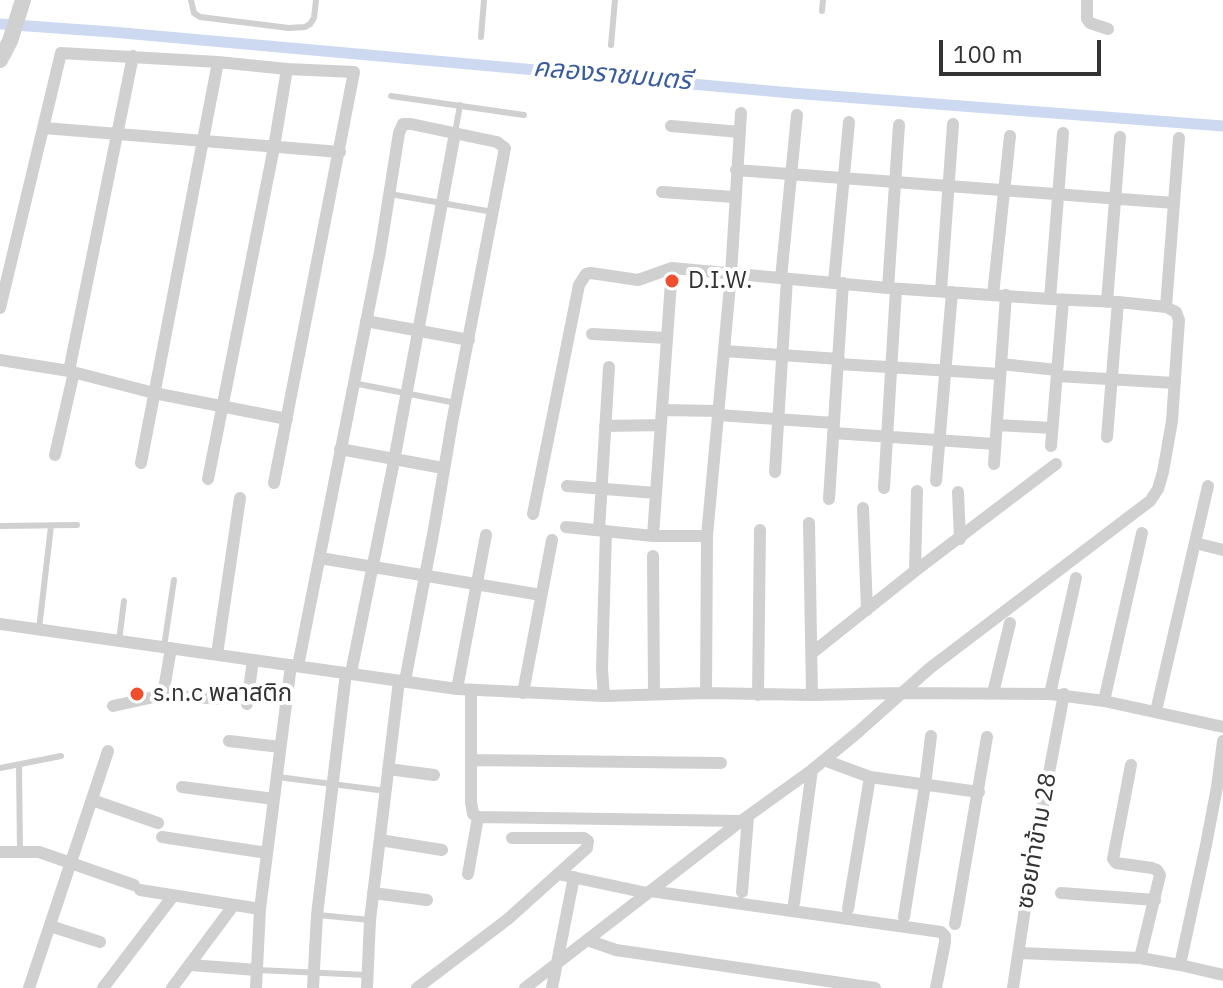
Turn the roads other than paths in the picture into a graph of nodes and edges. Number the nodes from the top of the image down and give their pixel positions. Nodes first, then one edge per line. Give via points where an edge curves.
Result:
1 (23, 0) edge
2 (191, 0) edge
3 (316, 0) edge
4 (484, 0) edge
5 (615, 0) edge
6 (823, 0) edge
7 (1087, 0) edge
8 (822, 11) dead end
9 (1108, 29) dead end
10 (481, 37) dead end
11 (611, 45) dead end
12 (2, 56) edge
13 (133, 56) junction
14 (218, 62) junction
15 (287, 69) junction
16 (391, 96) dead end
17 (460, 105) junction
18 (741, 113) dead end
19 (524, 115) dead end
20 (797, 115) dead end
21 (849, 122) dead end
22 (953, 124) dead end
23 (899, 125) dead end
24 (671, 126) dead end
25 (44, 128) junction
26 (740, 132) junction
27 (455, 133) junction
28 (1063, 133) dead end
29 (118, 135) junction
30 (1010, 136) dead end
31 (1120, 137) dead end
32 (1179, 138) dead end
33 (204, 142) junction
34 (274, 147) junction
35 (340, 152) junction
36 (736, 170) junction
37 (791, 173) junction
38 (844, 178) junction
39 (895, 181) junction
40 (948, 187) junction
41 (1004, 189) junction
42 (662, 192) dead end
43 (1058, 193) junction
44 (390, 194) junction
45 (734, 197) junction
46 (1115, 198) junction
47 (1174, 203) junction
48 (441, 204) junction
49 (493, 212) junction
50 (672, 268) junction
51 (731, 274) junction
52 (784, 278) junction
53 (838, 282) junction
54 (892, 288) junction
55 (946, 292) junction
56 (999, 295) junction
57 (1057, 300) junction
58 (1112, 302) junction
59 (1166, 307) junction
60 (0, 308) edge
61 (366, 321) junction
62 (417, 330) junction
63 (592, 334) dead end
64 (667, 338) junction
65 (469, 340) junction
66 (724, 351) junction
67 (783, 355) junction
68 (0, 360) edge
69 (839, 361) junction
70 (609, 367) dead end
71 (891, 368) junction
72 (1001, 369) junction
73 (945, 371) junction
74 (71, 372) junction
75 (1057, 373) junction
76 (1112, 379) junction
77 (353, 383) junction
78 (1175, 383) junction
79 (154, 393) junction
80 (406, 394) junction
81 (456, 403) junction
82 (222, 406) junction
83 (662, 410) junction
84 (718, 413) junction
85 (287, 419) junction
86 (779, 419) junction
87 (661, 425) junction
88 (997, 425) junction
89 (605, 426) junction
90 (833, 428) junction
91 (1052, 428) junction
92 (887, 437) junction
93 (1107, 437) dead end
94 (940, 440) junction
95 (995, 444) junction
96 (1051, 446) dead end
97 (340, 449) junction
98 (55, 455) dead end
99 (394, 459) junction
100 (141, 463) dead end
101 (994, 464) dead end
102 (1056, 464) dead end
103 (443, 468) junction
104 (775, 472) dead end
105 (208, 479) dead end
106 (936, 481) dead end
107 (274, 483) dead end
108 (567, 486) dead end
109 (1208, 486) dead end
110 (884, 488) dead end
111 (601, 489) junction
112 (917, 491) dead end
113 (958, 492) dead end
114 (656, 493) junction
115 (240, 498) dead end
116 (829, 499) dead end
117 (863, 508) dead end
118 (533, 514) dead end
119 (809, 523) dead end
120 (77, 525) dead end
121 (0, 526) edge
122 (51, 526) junction
123 (566, 527) dead end
124 (760, 530) dead end
125 (603, 531) junction
126 (1142, 533) dead end
127 (486, 535) dead end
128 (653, 536) junction
129 (707, 536) junction
130 (960, 539) junction
131 (552, 540) dead end
132 (1195, 543) junction
133 (1223, 550) edge
134 (653, 556) dead end
135 (320, 558) junction
136 (372, 567) junction
137 (915, 571) junction
138 (425, 576) junction
139 (1076, 578) dead end
140 (174, 580) dead end
141 (477, 584) junction
142 (541, 595) junction
143 (124, 601) dead end
144 (867, 610) junction
145 (1010, 623) dead end
146 (0, 624) edge
147 (39, 629) junction
148 (119, 641) junction
149 (168, 648) junction
150 (812, 653) junction
151 (217, 654) junction
152 (253, 660) junction
153 (295, 665) junction
154 (349, 673) junction
155 (402, 681) junction
156 (457, 689) junction
157 (471, 690) junction
158 (523, 693) junction
159 (654, 693) junction
160 (706, 693) junction
161 (900, 693) junction
162 (993, 693) junction
163 (1050, 694) junction
164 (1064, 694) junction
165 (163, 695) junction
166 (758, 695) junction
167 (812, 695) junction
168 (604, 696) junction
169 (222, 699) dead end
170 (1104, 701) junction
171 (247, 704) dead end
172 (113, 706) dead end
173 (1156, 711) junction
174 (1223, 727) edge
175 (931, 736) dead end
176 (987, 737) dead end
177 (229, 741) dead end
178 (1223, 741) edge
179 (280, 747) junction
180 (108, 751) dead end
181 (61, 756) dead end
182 (471, 760) junction
183 (824, 760) junction
184 (721, 763) dead end
185 (19, 765) junction
186 (1131, 765) dead end
187 (0, 768) edge
188 (388, 769) junction
189 (812, 770) junction
190 (434, 775) dead end
191 (276, 777) junction
192 (870, 777) junction
193 (332, 784) junction
194 (925, 785) junction
195 (182, 787) dead end
196 (386, 791) junction
197 (979, 792) junction
198 (274, 799) junction
199 (92, 800) junction
200 (478, 817) junction
201 (744, 819) junction
202 (158, 823) dead end
203 (162, 837) dead end
204 (512, 838) dead end
205 (380, 840) junction
206 (442, 850) dead end
207 (20, 851) junction
208 (0, 852) edge
209 (267, 853) junction
210 (70, 862) junction
211 (468, 874) dead end
212 (558, 874) junction
213 (574, 877) junction
214 (648, 892) junction
215 (742, 892) dead end
216 (373, 893) junction
217 (1061, 893) dead end
218 (173, 896) junction
219 (427, 900) dead end
220 (1155, 900) junction
221 (794, 903) dead end
222 (233, 906) junction
223 (260, 909) junction
224 (848, 909) dead end
225 (317, 915) junction
226 (904, 917) dead end
227 (370, 920) junction
228 (955, 924) dead end
229 (50, 926) junction
230 (587, 940) junction
231 (100, 942) dead end
232 (1019, 953) junction
233 (1140, 958) junction
234 (190, 965) junction
235 (556, 965) junction
236 (1180, 965) junction
237 (257, 970) junction
238 (314, 973) junction
239 (1219, 979) edge
240 (367, 982) edge
241 (29, 988) edge
242 (103, 988) edge
243 (172, 988) edge
244 (256, 988) edge
245 (313, 988) edge
246 (417, 988) edge
247 (525, 988) edge
248 (552, 988) edge
249 (875, 988) edge
250 (936, 988) edge
251 (1013, 988) edge

1 - 12 street
2 - 3 lane via 200,17 289,28 310,24
4 - 10 lane
5 - 11 lane
6 - 8 lane
7 - 9 street via 1087,19
13 - 14 street
13 - 25 street via 61,53
13 - 29 street
14 - 15 street
14 - 33 street
15 - 34 street
15 - 35 street via 354,72
16 - 17 lane
17 - 19 lane
17 - 27 lane
18 - 26 street
20 - 37 street
21 - 38 street
22 - 40 street
23 - 39 street
24 - 26 street
25 - 29 street
25 - 60 street
26 - 36 street
27 - 44 street via 403,124
27 - 48 street
27 - 49 street via 505,148
28 - 43 street
29 - 33 street
29 - 74 street
30 - 41 street
31 - 46 street
32 - 47 street
33 - 34 street
33 - 79 street
34 - 35 street
34 - 82 street
35 - 85 street
36 - 37 street
36 - 45 street
37 - 38 street
37 - 52 street
38 - 39 street
38 - 53 street
39 - 40 street
39 - 54 street
40 - 41 street
40 - 55 street
41 - 43 street
41 - 56 street
42 - 45 street
43 - 46 street
43 - 57 street
44 - 48 lane
44 - 61 street
45 - 51 street
46 - 47 street
46 - 58 street
47 - 59 street
48 - 49 lane
48 - 62 street
49 - 65 street
50 - 51 street
50 - 64 street
50 - 118 street via 638,280 591,273 582,278
51 - 52 street
51 - 66 street
52 - 53 street
52 - 67 street
53 - 54 street
53 - 69 street
54 - 55 street
54 - 71 street
55 - 56 street
55 - 73 street
56 - 57 street
56 - 72 street
57 - 58 street
57 - 75 street
58 - 59 street
58 - 76 street
59 - 78 street via 1179,320
61 - 62 street
61 - 77 street
62 - 65 street
62 - 80 street
63 - 64 street
64 - 83 street
65 - 81 street
66 - 67 street
66 - 84 street
67 - 69 street
67 - 86 street
68 - 74 street
69 - 71 street
69 - 90 street
70 - 89 street
71 - 73 street
71 - 92 street
72 - 73 street
72 - 75 street
72 - 88 street
73 - 94 street
74 - 79 street
74 - 98 street
75 - 76 street
75 - 91 street
76 - 78 street
76 - 93 street
77 - 80 lane
77 - 97 street
78 - 161 street via 1163,472 1150,501
79 - 82 street
79 - 100 street
80 - 81 lane
80 - 99 street
81 - 103 street
82 - 85 street
82 - 105 street
83 - 84 street
83 - 87 street
84 - 86 street
84 - 129 street
85 - 107 street
86 - 90 street
86 - 104 street
87 - 89 street
87 - 114 street
88 - 91 street
88 - 95 street
89 - 111 street
90 - 92 street
90 - 116 street
91 - 96 street
92 - 94 street
92 - 110 street
94 - 95 street
94 - 106 street
95 - 101 street
97 - 99 street
97 - 135 street
99 - 103 street
99 - 136 street
102 - 130 street
103 - 138 street
108 - 111 street
109 - 132 street
111 - 114 street
111 - 125 street
112 - 137 street
113 - 130 street
114 - 128 street
115 - 151 street
117 - 144 street
119 - 150 street
120 - 122 lane
121 - 122 lane
122 - 147 lane
123 - 125 street
124 - 166 street
125 - 128 street
125 - 168 street
126 - 170 street
127 - 141 street
128 - 129 street
129 - 160 street
130 - 137 street
131 - 142 street
132 - 133 street
132 - 173 street
134 - 159 street
135 - 136 street
135 - 153 street
136 - 138 street
136 - 154 street
137 - 144 street
138 - 141 street
138 - 155 street
139 - 163 street
140 - 149 lane
141 - 142 street
141 - 156 street
142 - 158 street
143 - 148 lane
144 - 150 street
145 - 162 street
146 - 147 street
147 - 148 street
148 - 149 street
149 - 151 street
149 - 165 street
150 - 167 street
151 - 152 street
152 - 153 street
152 - 171 street
153 - 154 street
153 - 179 street
154 - 155 street
154 - 193 street
155 - 156 street
155 - 188 street
156 - 157 street
157 - 158 street
157 - 182 street
158 - 168 street
159 - 160 street
159 - 168 street
160 - 166 street
161 - 162 street
161 - 167 street
161 - 183 street
162 - 163 street
163 - 164 street
164 - 170 street
164 - 232 street, ซอยท่าข้าม 28
165 - 169 street
165 - 172 street
166 - 167 street
170 - 173 street
173 - 174 street
175 - 194 street
176 - 197 street
177 - 179 street
178 - 236 street
179 - 191 street
180 - 199 street
181 - 185 lane
182 - 184 street
182 - 200 street via 472,810
183 - 189 street
183 - 192 street
185 - 187 lane
185 - 207 lane
186 - 220 street via 1113,859 1157,870
188 - 190 street
188 - 196 street
189 - 201 street
189 - 221 street
191 - 193 lane
191 - 198 street
192 - 194 street
192 - 224 street
193 - 196 lane
193 - 225 street
194 - 197 street
194 - 226 street
195 - 198 street
196 - 205 street
197 - 228 street
198 - 209 street
199 - 202 street
199 - 210 street
200 - 201 street
200 - 211 street
201 - 214 street
201 - 215 street
203 - 209 street
204 - 212 street via 588,841
205 - 206 street
205 - 216 street
207 - 208 street
207 - 210 street
209 - 223 street
210 - 218 street
210 - 229 street
212 - 213 street
212 - 246 street
213 - 214 street
213 - 235 street
214 - 230 street
214 - 250 street via 941,932 945,936
216 - 219 street
216 - 227 street
217 - 220 street
218 - 222 street
218 - 242 street
220 - 233 street
222 - 223 street
222 - 234 street
223 - 237 street
225 - 227 lane
225 - 238 street
227 - 240 street
229 - 231 street
229 - 241 street
230 - 235 street
230 - 249 street via 616,950
232 - 233 street
232 - 251 street, ซอยท่าข้าม 28
233 - 236 street
234 - 237 street
234 - 243 street
235 - 247 street
235 - 248 street
236 - 239 street
237 - 238 lane
237 - 244 street
238 - 240 lane
238 - 245 street

